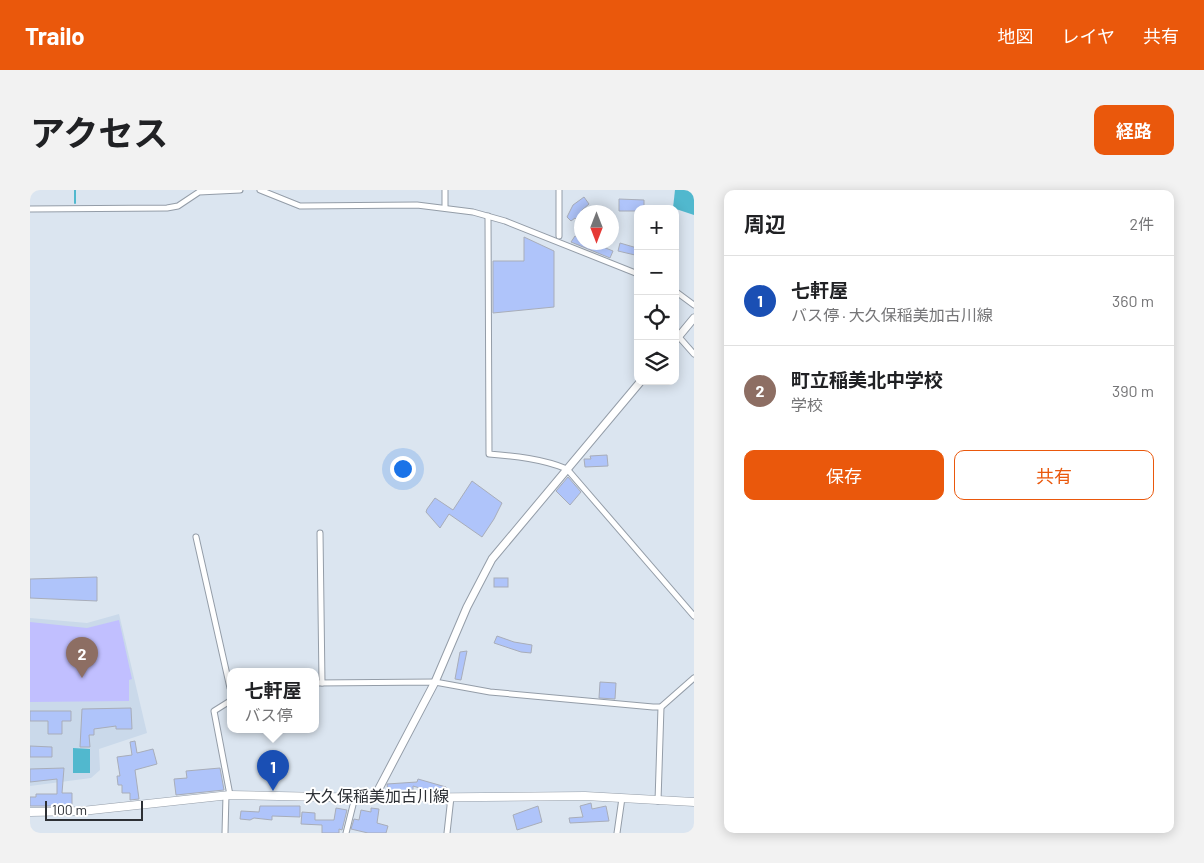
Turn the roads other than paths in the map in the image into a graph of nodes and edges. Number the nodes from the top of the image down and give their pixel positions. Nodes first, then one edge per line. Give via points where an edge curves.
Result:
1 (240, 190) edge
2 (260, 190) edge
3 (445, 190) edge
4 (559, 190) edge
5 (445, 207) junction
6 (30, 209) edge
7 (488, 216) junction
8 (559, 236) dead end
9 (634, 272) edge
10 (679, 294) edge
11 (694, 305) edge
12 (694, 318) edge
13 (679, 337) edge
14 (678, 340) edge
15 (694, 354) edge
16 (639, 385) edge
17 (567, 469) junction
18 (320, 533) dead end
19 (196, 537) dead end
20 (694, 616) edge
21 (227, 673) edge
22 (694, 678) edge
23 (319, 682) edge
24 (322, 682) junction
25 (435, 682) junction
26 (227, 703) edge
27 (661, 707) junction
28 (228, 795) junction
29 (355, 797) junction
30 (451, 797) junction
31 (374, 798) junction
32 (622, 798) junction
33 (658, 802) junction
34 (694, 803) edge
35 (30, 812) edge
36 (225, 833) edge
37 (346, 833) edge
38 (447, 833) edge
39 (617, 833) edge

1 - 6 street via 199,192 178,206 167,208
2 - 5 street via 300,206
3 - 5 street
4 - 8 street
5 - 7 street
7 - 9 street
7 - 17 street via 489,454 556,464
10 - 11 street
12 - 13 street
14 - 15 street
16 - 17 street
17 - 20 street
17 - 25 street via 492,560
18 - 24 street
19 - 21 street
22 - 27 street
23 - 24 street
24 - 25 street
25 - 27 street via 521,695
25 - 31 street
26 - 28 street via 214,710
27 - 33 street
28 - 29 main road, 大久保稲美加古川線
28 - 35 main road, 大久保稲美加古川線 via 82,811
28 - 36 street
29 - 31 main road, 大久保稲美加古川線
29 - 37 street
30 - 31 main road, 大久保稲美加古川線
30 - 32 main road, 大久保稲美加古川線
30 - 38 street
32 - 33 main road, 大久保稲美加古川線
32 - 39 street
33 - 34 main road, 大久保稲美加古川線

